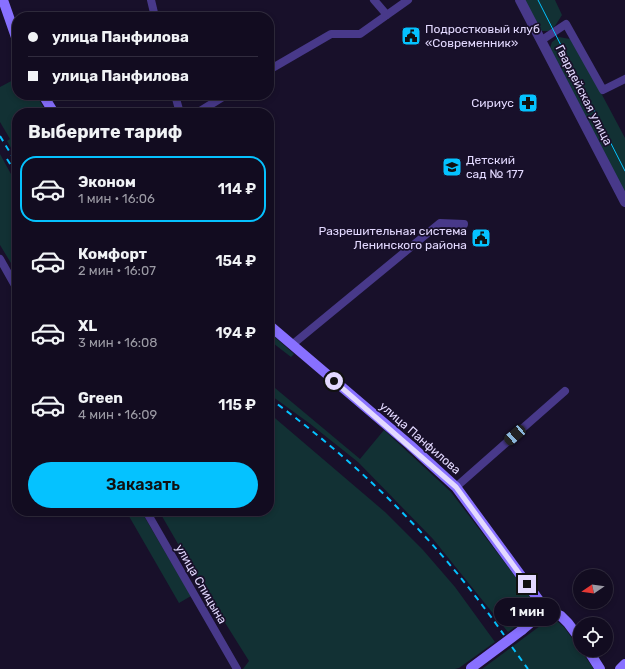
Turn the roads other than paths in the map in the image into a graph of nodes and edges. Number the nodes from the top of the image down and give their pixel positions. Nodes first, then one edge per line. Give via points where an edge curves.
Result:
1 (3, 0) edge
2 (151, 0) edge
3 (374, 0) edge
4 (408, 0) edge
5 (520, 0) edge
6 (154, 12) edge
7 (386, 15) junction
8 (12, 26) edge
9 (542, 40) junction
10 (274, 67) edge
11 (625, 79) edge
12 (218, 100) edge
13 (205, 108) edge
14 (625, 202) edge
15 (464, 224) dead end
16 (0, 259) edge
17 (12, 280) edge
18 (274, 329) edge
19 (292, 344) junction
20 (565, 391) dead end
21 (456, 487) junction
22 (149, 516) edge
23 (546, 610) junction
24 (573, 630) edge
25 (592, 657) edge
26 (625, 664) edge
27 (470, 668) edge
28 (236, 669) edge
29 (600, 669) edge
30 (620, 669) edge

1 - 8 main road
2 - 6 street
3 - 7 street
4 - 7 street
5 - 9 street, Гвардейская улица
7 - 10 street via 360,34 331,34
9 - 11 street via 566,24 603,90
9 - 14 street, Гвардейская улица
12 - 13 street
15 - 19 street via 440,223
16 - 17 street
18 - 19 main road, улица Панфилова
19 - 21 main road, улица Панфилова
20 - 21 street
21 - 23 main road, улица Панфилова
22 - 28 street, улица Спицына
23 - 24 main road via 561,616
23 - 27 main road, bridge
25 - 29 main road
26 - 30 main road

